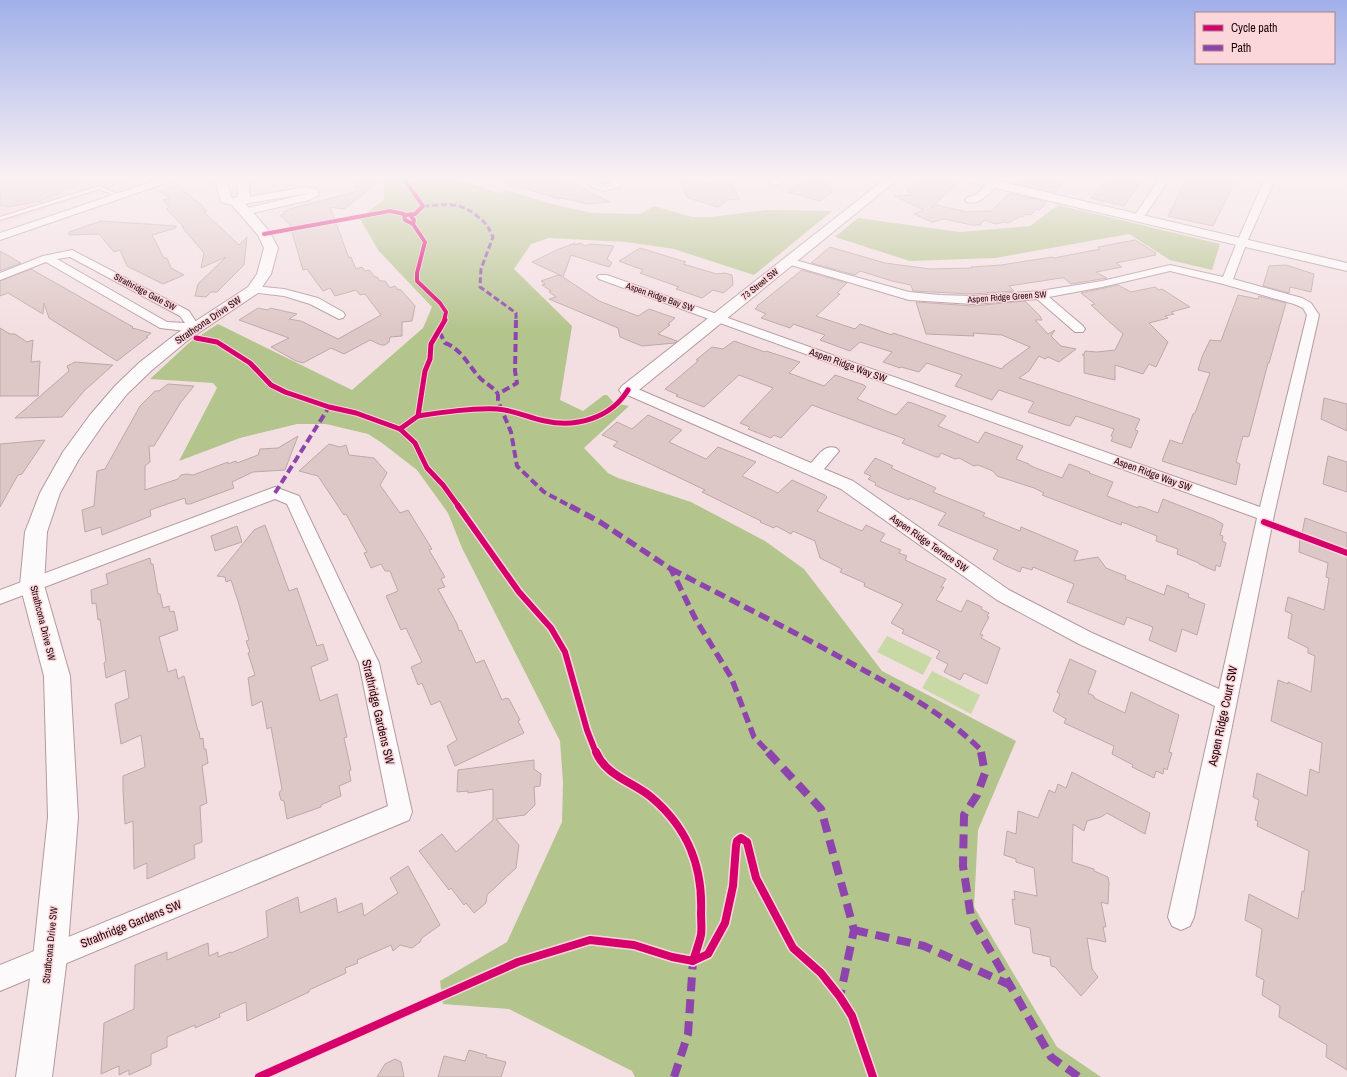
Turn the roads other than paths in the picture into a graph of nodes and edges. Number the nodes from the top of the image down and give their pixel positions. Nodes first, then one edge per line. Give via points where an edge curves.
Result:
1 (23, 229) edge
2 (260, 229) edge
3 (828, 229) edge
4 (1187, 229) edge
5 (1248, 229) edge
6 (0, 237) edge
7 (1242, 242) junction
8 (47, 258) junction
9 (788, 261) junction
10 (1347, 266) edge
11 (0, 276) edge
12 (603, 277) dead end
13 (1227, 281) junction
14 (253, 290) junction
15 (1040, 295) junction
16 (339, 315) dead end
17 (717, 318) junction
18 (194, 328) junction
19 (1079, 329) dead end
20 (628, 390) joint
21 (830, 451) dead end
22 (814, 470) junction
23 (1266, 515) junction
24 (32, 585) junction
25 (0, 597) edge
26 (1227, 702) junction
27 (1181, 917) dead end
28 (50, 958) junction
29 (0, 978) edge
30 (34, 1077) edge

1 - 6 street
2 - 14 street, Strathcona Drive SW via 271,248 264,274
3 - 9 street, 73 Street SW
4 - 7 street
5 - 7 street
7 - 10 street
7 - 13 street
8 - 11 street
8 - 18 street, Strathridge Gate SW via 164,325
8 - 18 street, Strathridge Gate SW via 72,253 185,314
9 - 15 street, Aspen Ridge Green SW via 909,296 973,300
9 - 17 street, 73 Street SW
12 - 17 street, Aspen Ridge Bay SW
13 - 15 street, Aspen Ridge Green SW via 1170,268
13 - 23 street via 1292,298 1303,303 1312,312
14 - 16 street via 284,293 314,301
14 - 18 street, Strathcona Drive SW
15 - 19 street
17 - 20 street, 73 Street SW
17 - 23 street, Aspen Ridge Way SW
18 - 24 street, Strathcona Drive SW via 146,366 121,390 70,457 50,493 36,532
20 - 22 street, Aspen Ridge Terrace SW
21 - 22 street
22 - 26 street, Aspen Ridge Terrace SW via 847,485 1003,595 1067,629
23 - 26 street, Aspen Ridge Court SW
24 - 25 street
24 - 28 street, Strathcona Drive SW via 57,676 63,817
24 - 28 street, Strathridge Gardens SW via 275,493 293,500 369,663 401,812
26 - 27 street, Aspen Ridge Court SW
28 - 29 street
28 - 30 street, Strathcona Drive SW

